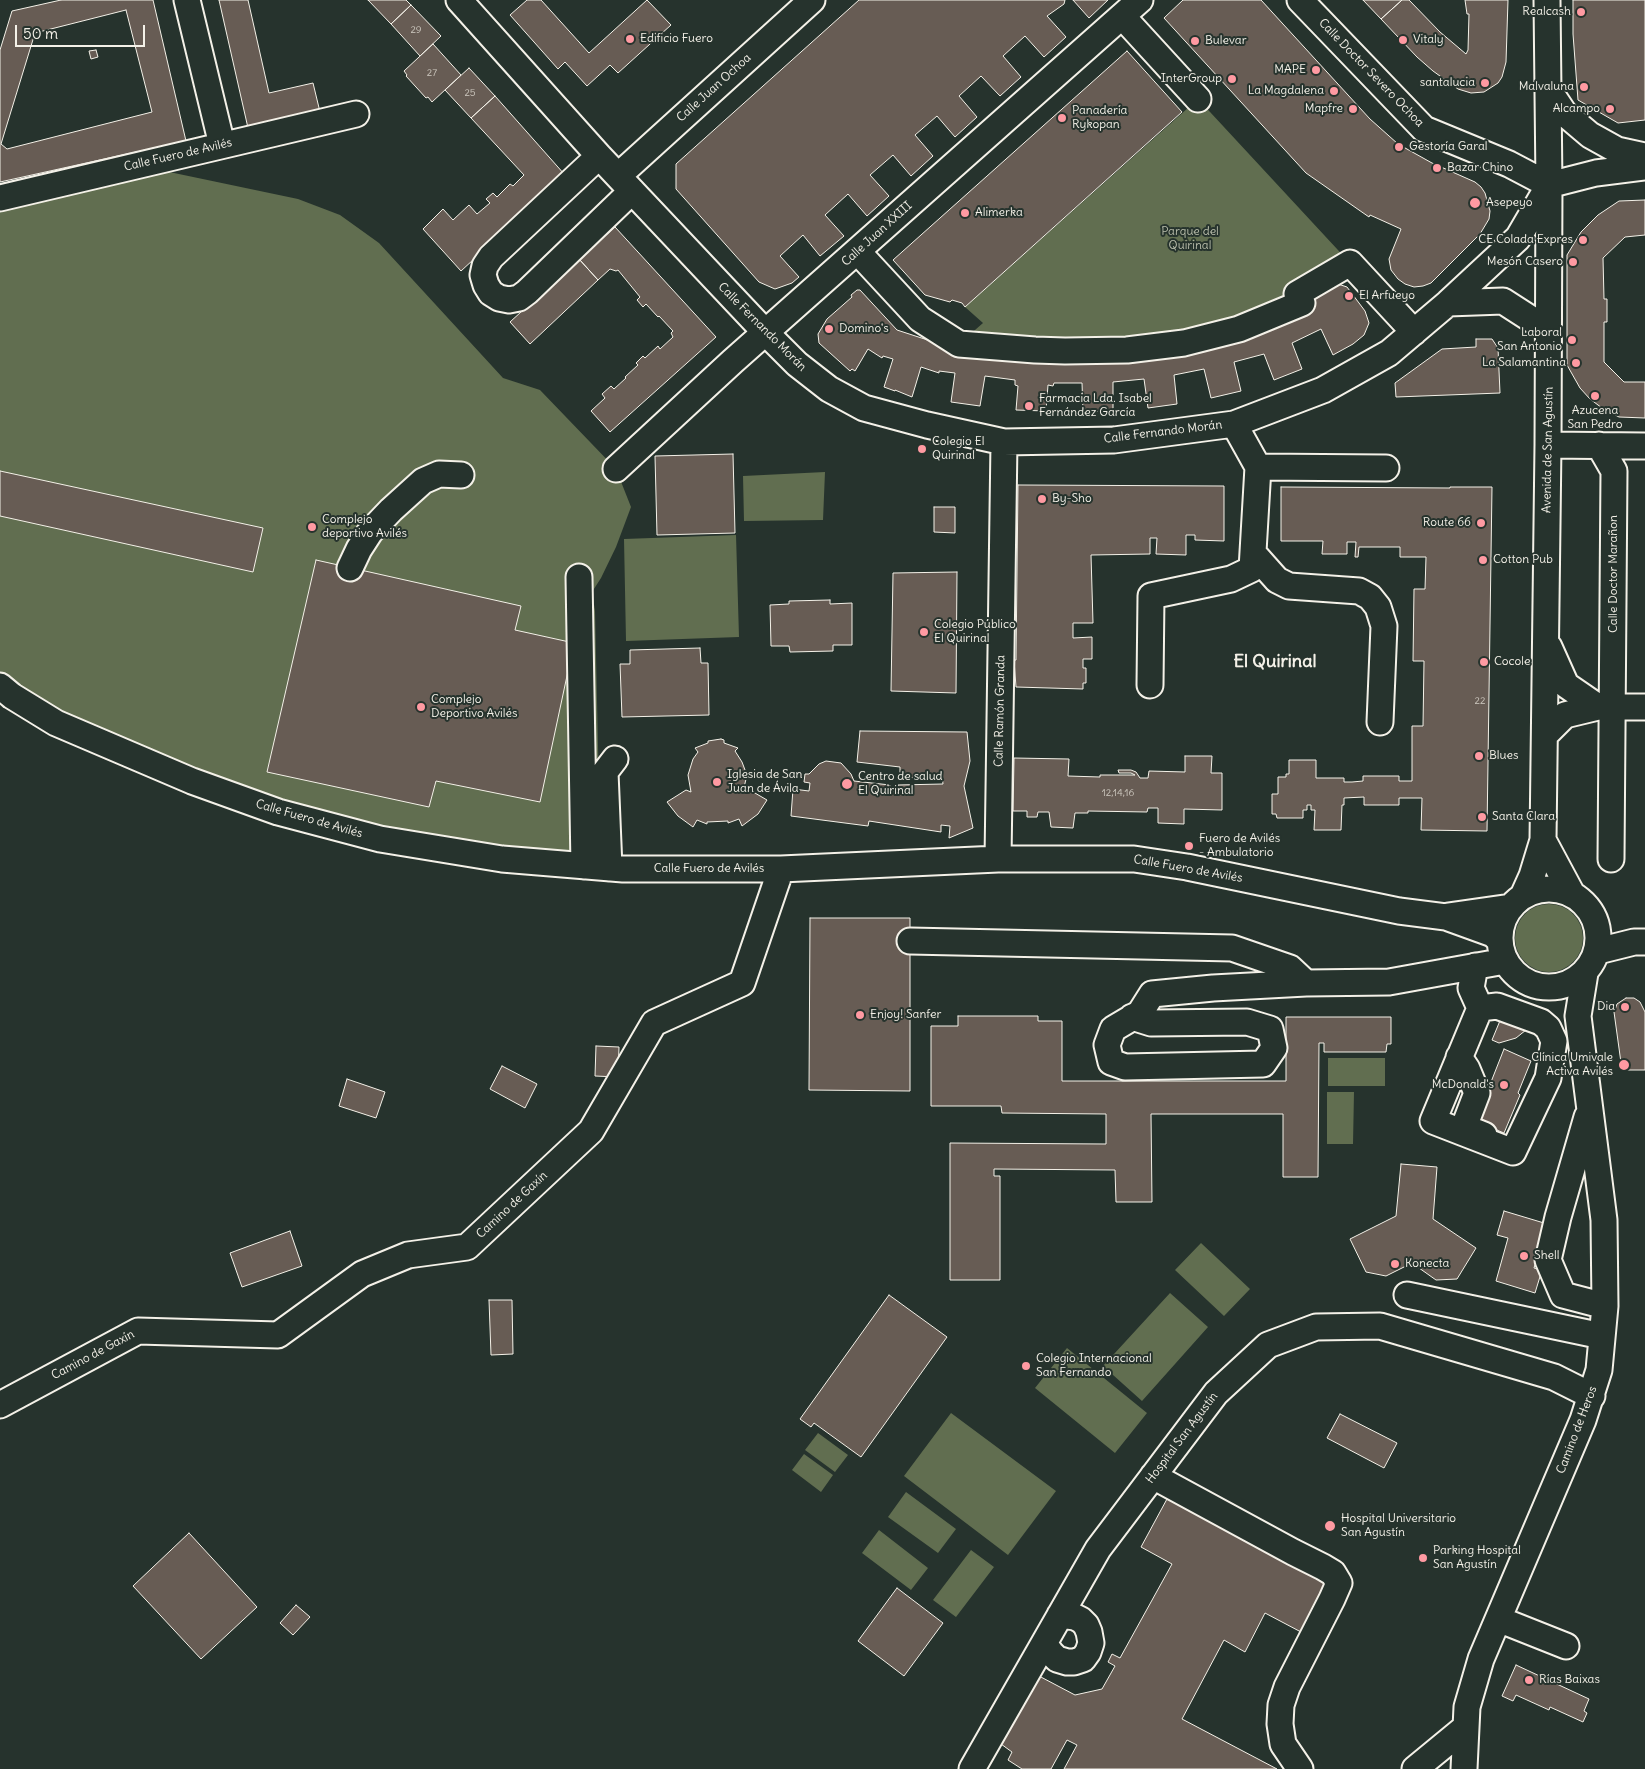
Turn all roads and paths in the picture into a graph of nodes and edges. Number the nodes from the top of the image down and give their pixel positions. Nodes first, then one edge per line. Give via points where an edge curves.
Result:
1 (187, 0) edge
2 (458, 0) edge
3 (812, 0) edge
4 (1300, 0) edge
5 (1547, 0) edge
6 (1131, 8) edge
7 (1548, 89) junction
8 (1198, 98) dead end
9 (356, 114) dead end
10 (222, 145) junction
11 (598, 156) junction
12 (1645, 156) edge
13 (1645, 167) edge
14 (625, 184) junction
15 (1549, 185) junction
16 (0, 198) edge
17 (857, 252) junction
18 (1448, 302) junction
19 (1548, 330) junction
20 (1414, 332) junction
21 (766, 333) junction
22 (1234, 424) junction
23 (1004, 442) junction
24 (1548, 445) junction
25 (1599, 445) junction
26 (1645, 446) edge
27 (1258, 467) junction
28 (1386, 468) dead end
29 (616, 469) dead end
30 (461, 475) dead end
31 (1253, 553) junction
32 (350, 568) dead end
33 (579, 578) dead end
34 (1545, 638) junction
35 (1150, 685) dead end
36 (0, 686) edge
37 (1605, 707) junction
38 (1645, 707) edge
39 (1380, 722) dead end
40 (1545, 735) junction
41 (615, 759) dead end
42 (1543, 840) junction
43 (998, 859) junction
44 (1611, 859) dead end
45 (584, 866) junction
46 (609, 868) junction
47 (781, 869) junction
48 (1572, 894) junction
49 (1517, 902) junction
50 (1446, 917) junction
51 (1598, 926) junction
52 (910, 940) dead end
53 (1640, 942) edge
54 (1502, 951) junction
55 (1598, 951) junction
56 (1475, 966) junction
57 (1585, 973) junction
58 (1306, 983) junction
59 (1553, 988) junction
60 (1162, 993) junction
61 (1480, 1008) junction
62 (1578, 1016) junction
63 (1132, 1018) junction
64 (1172, 1023) junction
65 (1586, 1075) junction
66 (1547, 1081) junction
67 (1590, 1106) junction
68 (1407, 1295) dead end
69 (1605, 1306) junction
70 (1602, 1336) junction
71 (1599, 1370) junction
72 (1554, 1376) junction
73 (1592, 1396) junction
74 (0, 1405) edge
75 (1153, 1476) junction
76 (1060, 1615) junction
77 (1498, 1619) junction
78 (1044, 1644) junction
79 (1566, 1646) dead end
80 (1466, 1727) junction
81 (972, 1769) edge
82 (1300, 1769) edge
83 (1416, 1769) edge
84 (1464, 1769) edge

1 - 10 street
2 - 11 street, Calle Fernando Morán
3 - 14 street, Calle Juan Ochoa
4 - 15 street, Calle Doctor Severo Ochoa via 1424,129
5 - 7 street, Avenida de San Agustín
6 - 8 street
6 - 17 street, Calle Juan XXIII
7 - 12 street via 1564,113 1590,135 1617,150
7 - 15 street, Avenida de San Agustín
9 - 10 street, Calle Fuero de Avilés
10 - 16 street, Calle Fuero de Avilés
11 - 14 street, Calle Fernando Morán
11 - 14 street, Calle Juan Ochoa via 491,257 485,266 484,276 491,293 509,300 527,292
13 - 15 street via 1596,173
14 - 21 street, Calle Fernando Morán
15 - 18 street, Calle Fernando Morán via 1518,238
15 - 19 street, Avenida de San Agustín
17 - 20 street via 920,319 960,344 1065,351 1127,350 1184,343 1239,329 1302,303 1297,294 1350,263
17 - 21 street, Calle Juan XXIII
18 - 19 street via 1503,301
18 - 20 street, Calle Fernando Morán
19 - 24 street, Avenida de San Agustín
20 - 22 street, Calle Fernando Morán via 1389,353 1323,390
21 - 23 street, Calle Fernando Morán via 797,364 829,389 864,408
21 - 29 street, Calle Juan XXIII
22 - 23 street, Calle Fernando Morán via 1114,440
22 - 27 street, Calle Fernando Morán
23 - 43 street, Calle Ramón Granda
24 - 25 street
24 - 34 street, Avenida de San Agustín
25 - 26 street
25 - 37 street, Calle Doctor Marañon via 1614,471 1614,585
27 - 28 street
27 - 31 street
30 - 32 street via 439,474 423,481 370,532
31 - 35 street via 1252,569 1231,579 1151,596
31 - 39 street via 1277,580 1289,586 1359,591 1378,607 1384,626
33 - 45 street
34 - 37 street via 1566,685
34 - 40 street, Avenida de San Agustín
36 - 45 street, Calle Fuero de Avilés via 56,723 192,781 278,812 380,838 502,859
37 - 38 street
37 - 40 street via 1565,715
37 - 44 street, Calle Doctor Marañon
40 - 42 street, Avenida de San Agustín
41 - 46 street via 605,772
42 - 48 street
42 - 49 street, Avenida de San Agustín via 1532,876
43 - 47 street, Calle Fuero de Avilés
43 - 50 street, Calle Fuero de Avilés via 1134,859 1399,911
45 - 46 street, Calle Fuero de Avilés
46 - 47 street, Calle Fuero de Avilés
47 - 74 street, Camino de Gaxín via 742,983 654,1023 592,1132 467,1247 408,1255 362,1274 278,1335 138,1331
48 - 49 street via 1544,889
48 - 51 street via 1591,911
49 - 50 street, Calle Fuero de Avilés
49 - 54 street via 1506,914 1501,928
50 - 54 street, Calle Fuero de Avilés via 1493,934
51 - 53 street
51 - 55 street
52 - 58 street via 1232,948 1290,968
53 - 55 street
54 - 56 street
54 - 59 street via 1513,972 1522,980 1535,986
55 - 57 street
56 - 58 street via 1389,982
56 - 61 street via 1471,988
57 - 59 street via 1570,984
57 - 62 street, Camino de Heros
58 - 60 street
59 - 62 street
60 - 63 street via 1152,994 1140,1013
60 - 64 street
61 - 66 street via 1497,1006 1541,1022 1548,1028 1554,1041
61 - 66 street via 1433,1121 1513,1152
62 - 65 street, Camino de Heros
63 - 64 street via 1151,1023
63 - 64 street via 1113,1030 1107,1044 1112,1062 1125,1066 1262,1064 1274,1048 1270,1029 1247,1022
65 - 66 street
65 - 67 street, Camino de Heros
67 - 69 street, Camino de Heros via 1604,1220
67 - 69 street via 1548,1260 1563,1294
68 - 70 street
69 - 70 street, Camino de Heros
70 - 71 street, Camino de Heros
71 - 72 street, Hospital San Agustín
71 - 73 street, Camino de Heros
72 - 73 street, Hospital San Agustín
72 - 75 street, Hospital San Agustín via 1380,1326 1316,1327 1268,1345 1216,1393
73 - 77 street, Camino de Heros
75 - 76 street, Hospital San Agustín via 1098,1549
75 - 82 street via 1333,1573 1338,1583 1332,1599 1287,1687 1282,1705 1283,1744
76 - 78 street, Hospital San Agustín
76 - 78 street via 1075,1617 1086,1625 1091,1642 1088,1652 1083,1658 1067,1662 1057,1659
77 - 79 street
77 - 80 street, Camino de Heros via 1481,1658 1467,1707
78 - 81 street, Hospital San Agustín
80 - 83 street
80 - 84 street, Camino de Heros

